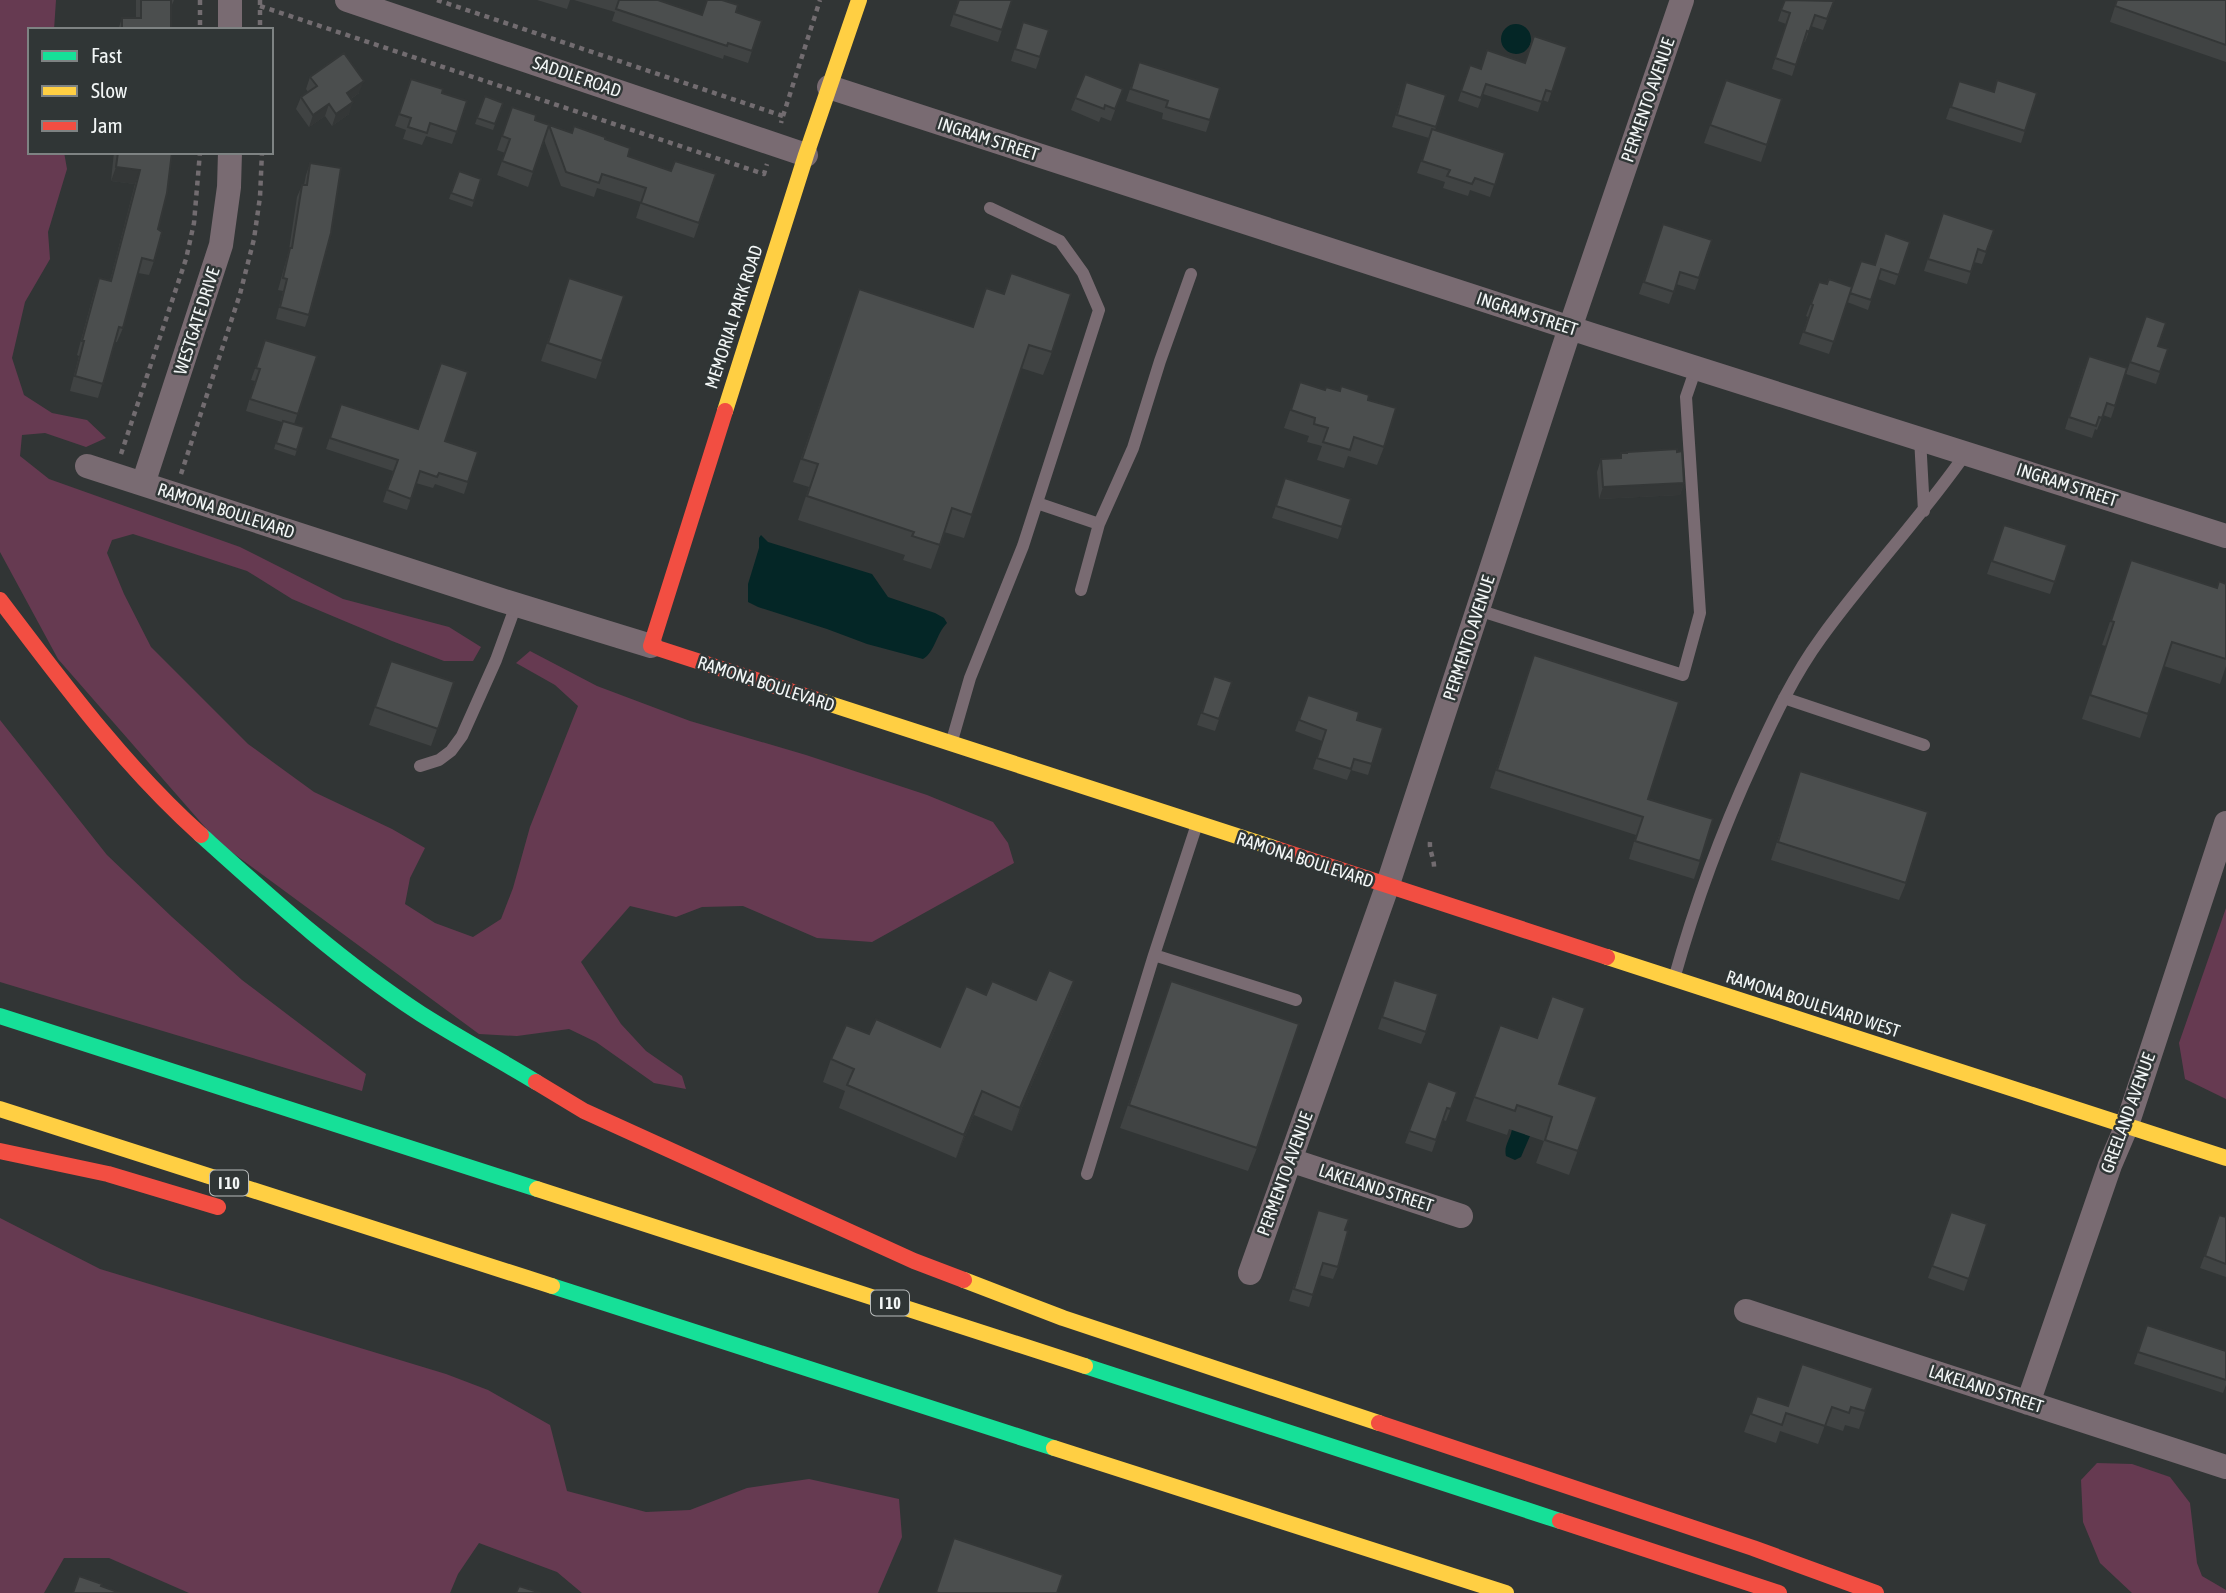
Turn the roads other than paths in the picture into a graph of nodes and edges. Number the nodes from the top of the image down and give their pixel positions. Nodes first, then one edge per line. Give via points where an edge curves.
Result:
1 (230, 0) edge
2 (347, 0) edge
3 (859, 0) edge
4 (1682, 0) edge
5 (230, 28) edge
6 (829, 87) junction
7 (230, 154) edge
8 (806, 155) junction
9 (990, 208) dead end
10 (1191, 274) dead end
11 (1570, 328) junction
12 (1696, 368) junction
13 (1920, 438) junction
14 (1966, 453) junction
15 (88, 466) dead end
16 (143, 484) junction
17 (1037, 503) junction
18 (1924, 510) junction
19 (1099, 524) junction
20 (2226, 536) edge
21 (1081, 590) dead end
22 (0, 600) edge
23 (516, 605) junction
24 (1478, 610) junction
25 (651, 646) junction
26 (1784, 698) junction
27 (951, 744) junction
28 (1924, 745) dead end
29 (420, 766) dead end
30 (2226, 823) edge
31 (1197, 824) junction
32 (1387, 887) junction
33 (1154, 955) junction
34 (1674, 979) junction
35 (1296, 1000) dead end
36 (0, 1016) edge
37 (0, 1109) edge
38 (2127, 1125) junction
39 (0, 1151) edge
40 (2226, 1157) edge
41 (1290, 1160) junction
42 (1087, 1174) dead end
43 (239, 1213) dead end
44 (1461, 1216) dead end
45 (356, 1241) dead end
46 (458, 1257) junction
47 (1250, 1273) dead end
48 (1746, 1311) dead end
49 (2028, 1403) junction
50 (2226, 1467) edge
51 (1506, 1593) edge
52 (1779, 1593) edge
53 (1876, 1593) edge

1 - 5 street
2 - 8 street, SADDLE ROAD
3 - 6 main road, MEMORIAL PARK ROAD
4 - 11 street, PERMENTO AVENUE
6 - 8 main road, MEMORIAL PARK ROAD
6 - 11 street, INGRAM STREET
7 - 16 street, WESTGATE DRIVE via 221,245
8 - 25 main road, MEMORIAL PARK ROAD
9 - 17 lane via 1060,241 1083,273 1099,310
10 - 19 lane via 1133,448
11 - 12 street, INGRAM STREET
11 - 24 street, PERMENTO AVENUE
12 - 13 street, INGRAM STREET
12 - 24 lane via 1686,397 1700,612 1683,675
13 - 14 street, INGRAM STREET
13 - 18 lane
14 - 18 lane
14 - 20 street, INGRAM STREET
15 - 16 street, RAMONA BOULEVARD
16 - 23 street, RAMONA BOULEVARD
17 - 19 lane
17 - 27 lane via 970,678
18 - 26 lane via 1819,640
19 - 21 lane
22 - 53 main road via 94,723 162,800 281,907 421,1013 584,1111 914,1261 1063,1318
23 - 25 street, RAMONA BOULEVARD
23 - 29 lane via 462,736 439,760
24 - 32 street, PERMENTO AVENUE
25 - 27 main road, RAMONA BOULEVARD
26 - 28 lane
26 - 34 lane via 1736,800
27 - 31 main road, RAMONA BOULEVARD
30 - 38 street, GREELAND AVENUE
31 - 32 main road, RAMONA BOULEVARD
31 - 33 lane
32 - 34 main road, RAMONA BOULEVARD WEST
32 - 41 street, PERMENTO AVENUE
33 - 35 lane
33 - 42 lane
34 - 38 main road, RAMONA BOULEVARD WEST
36 - 52 main road, I 10
37 - 46 main road, I 10
38 - 40 main road, RAMONA BOULEVARD WEST
38 - 49 street, GREELAND AVENUE
39 - 43 main road via 108,1174
41 - 44 street, LAKELAND STREET
41 - 47 street, PERMENTO AVENUE
45 - 46 main road
46 - 51 main road, I 10
48 - 49 street, LAKELAND STREET
49 - 50 street, LAKELAND STREET

